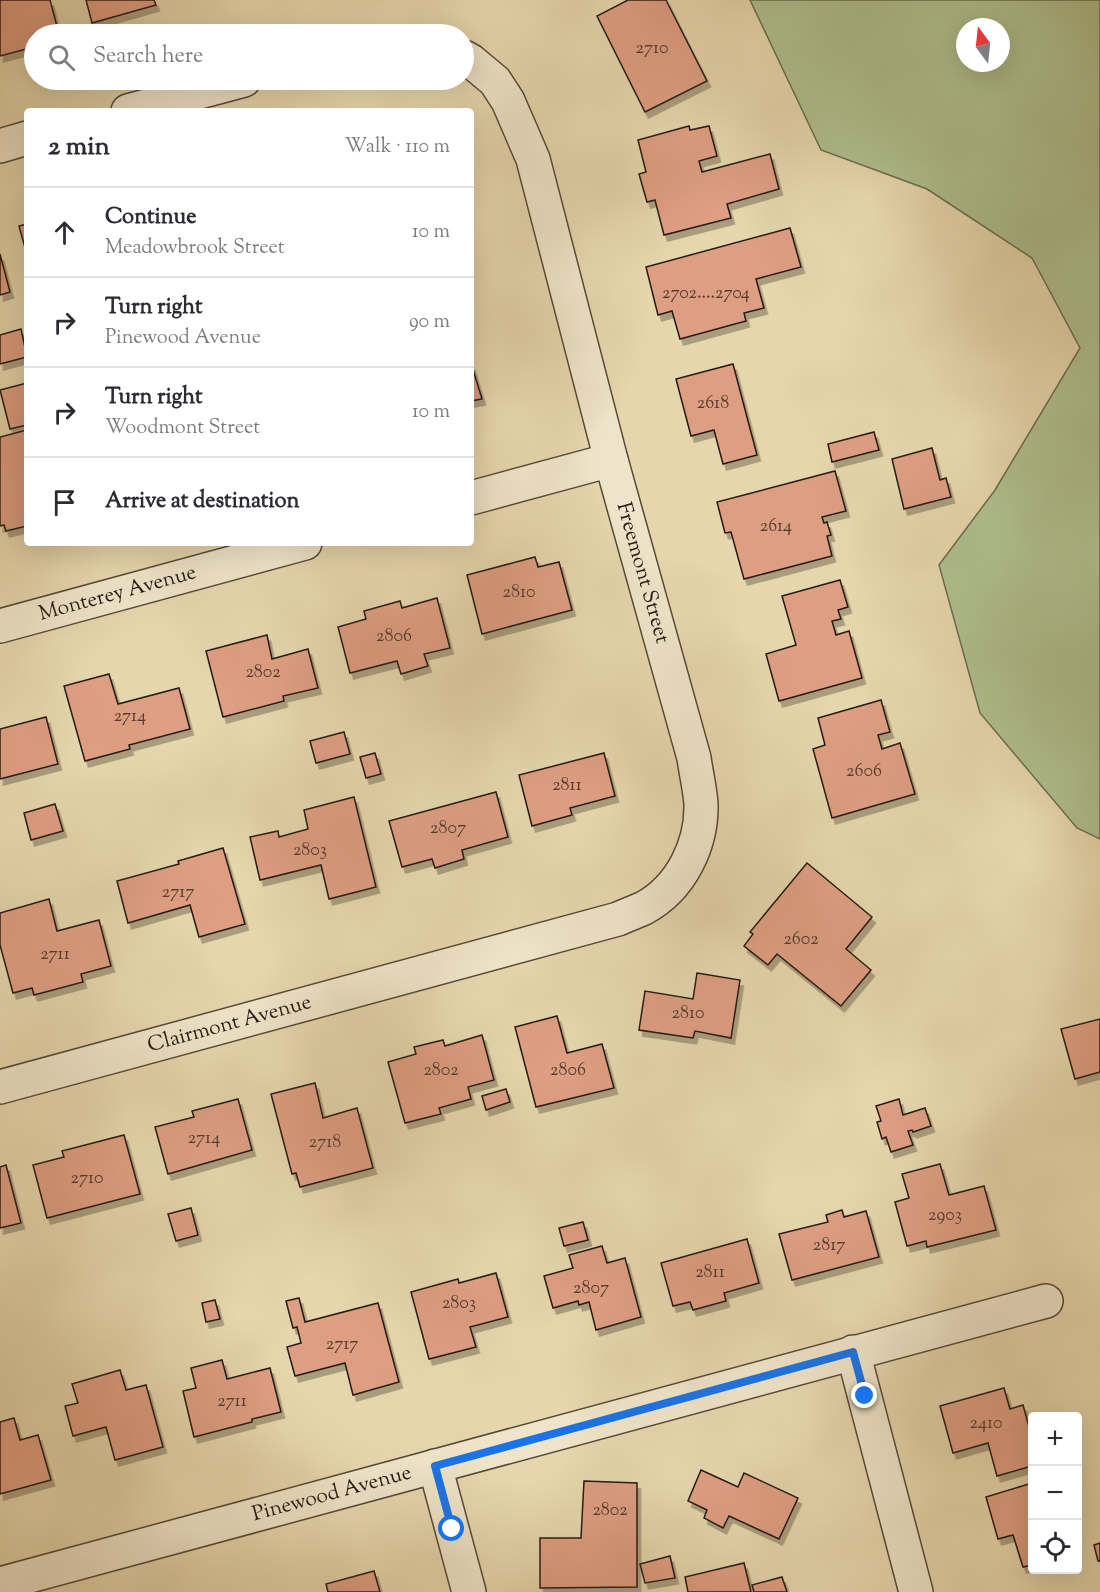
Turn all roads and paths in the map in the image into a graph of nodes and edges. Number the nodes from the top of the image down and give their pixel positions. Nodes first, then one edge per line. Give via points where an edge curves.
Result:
1 (474, 63) edge
2 (207, 90) edge
3 (139, 108) edge
4 (24, 139) edge
5 (0, 146) edge
6 (611, 460) junction
7 (474, 497) edge
8 (294, 546) edge
9 (0, 626) edge
10 (461, 963) joint
11 (0, 1087) edge
12 (1046, 1301) dead end
13 (853, 1352) junction
14 (435, 1466) junction
15 (0, 1584) edge
16 (469, 1592) edge
17 (916, 1592) edge

1 - 6 street, Freemont Street via 495,81 508,101 533,159
2 - 3 street
4 - 5 street
6 - 7 street
6 - 10 street, Freemont Street via 694,758 701,802 700,833 672,886 646,907 618,919
8 - 9 street, Monterey Avenue
10 - 11 street, Clairmont Avenue
12 - 13 street, Pinewood Avenue
13 - 14 street, Pinewood Avenue
13 - 17 street
14 - 15 street, Pinewood Avenue
14 - 16 street

